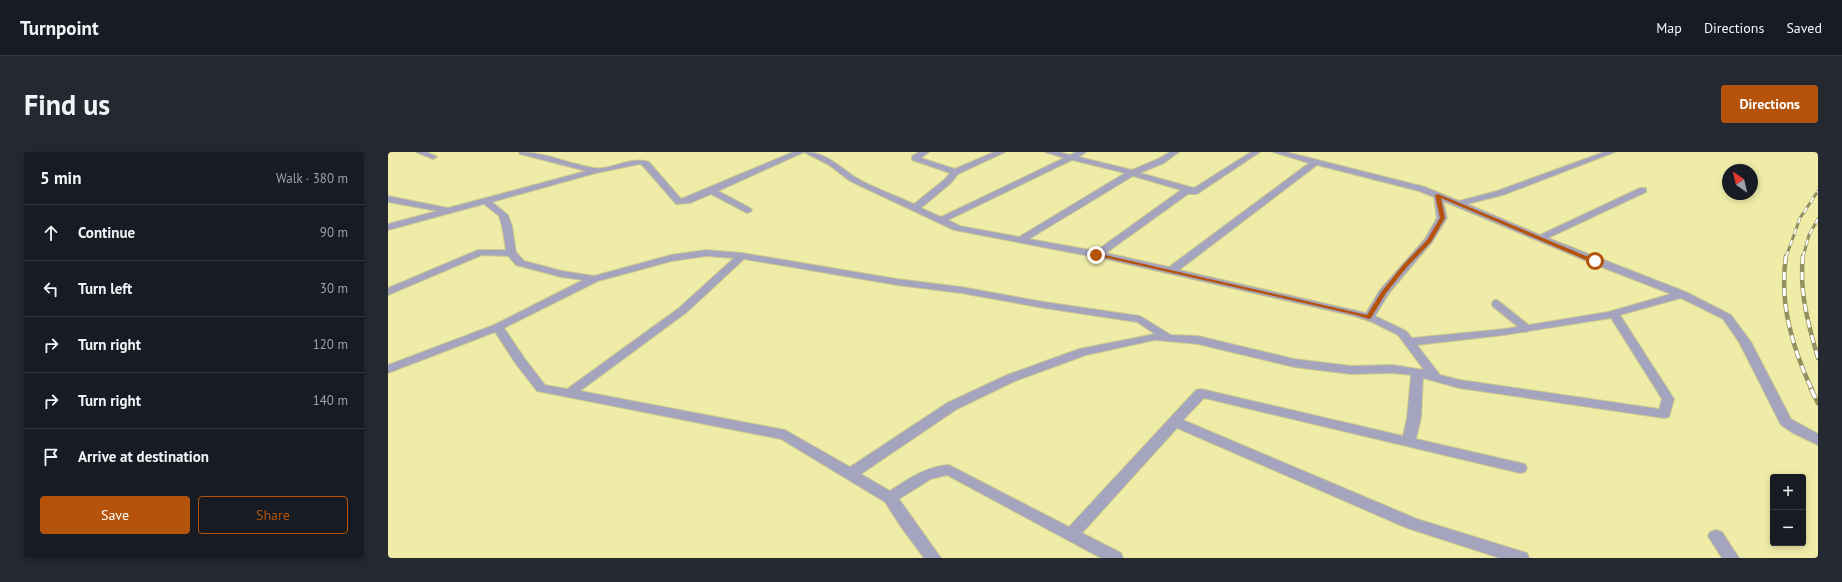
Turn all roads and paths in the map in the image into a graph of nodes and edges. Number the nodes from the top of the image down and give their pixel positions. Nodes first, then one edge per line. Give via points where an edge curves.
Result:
1 (420, 152) edge
2 (523, 152) edge
3 (800, 152) edge
4 (827, 152) edge
5 (925, 152) edge
6 (1001, 152) edge
7 (1049, 152) edge
8 (1082, 152) edge
9 (1175, 152) edge
10 (1256, 152) edge
11 (1278, 152) edge
12 (1611, 152) edge
13 (812, 154) edge
14 (433, 157) dead end
15 (1071, 158) junction
16 (1315, 162) junction
17 (596, 171) junction
18 (955, 172) junction
19 (1132, 173) junction
20 (711, 190) junction
21 (1643, 190) dead end
22 (1194, 192) junction
23 (1438, 195) junction
24 (388, 199) edge
25 (486, 200) junction
26 (1458, 204) junction
27 (914, 209) junction
28 (449, 210) junction
29 (747, 210) dead end
30 (940, 221) junction
31 (388, 227) edge
32 (1541, 238) junction
33 (1022, 240) junction
34 (511, 253) junction
35 (1096, 255) junction
36 (742, 256) junction
37 (1171, 271) junction
38 (594, 279) junction
39 (388, 292) edge
40 (1682, 294) junction
41 (1496, 304) dead end
42 (1614, 314) junction
43 (1369, 317) junction
44 (498, 327) junction
45 (1526, 328) junction
46 (1166, 336) junction
47 (1408, 342) junction
48 (388, 369) edge
49 (1417, 372) junction
50 (1436, 378) junction
51 (569, 393) junction
52 (1175, 422) junction
53 (1818, 440) edge
54 (1408, 442) junction
55 (1520, 468) dead end
56 (852, 474) junction
57 (890, 498) junction
58 (1072, 534) junction
59 (1716, 536) dead end
60 (933, 558) edge
61 (1115, 558) edge
62 (1521, 558) edge
63 (1731, 558) edge

1 - 14 street
2 - 17 street
3 - 20 street
4 - 13 street
5 - 18 street via 915,158
6 - 18 street
7 - 15 street
8 - 15 street
9 - 19 street
10 - 22 street
11 - 16 street
12 - 26 street via 1500,193
13 - 27 street via 832,163 853,180
15 - 19 street
15 - 30 street
16 - 23 street
16 - 37 street
17 - 20 street via 640,162 646,164 679,202
17 - 25 street
18 - 27 street
19 - 22 street
19 - 33 street
20 - 29 street
21 - 32 street
22 - 35 street via 1186,191
23 - 26 street
23 - 43 street via 1442,218 1429,240 1384,292
24 - 28 street
25 - 28 street
25 - 34 street via 503,215
26 - 32 street
27 - 30 street
28 - 31 street
30 - 33 street via 957,228
32 - 40 street
33 - 35 street
34 - 38 street via 520,263 561,274
34 - 39 street via 480,252
35 - 37 street
36 - 38 street via 706,253 671,258
36 - 46 street via 1140,319
36 - 51 street via 683,310
37 - 43 street
38 - 44 street
40 - 42 street
40 - 53 street via 1727,317 1745,342 1786,422
41 - 45 lane
42 - 45 street
42 - 50 street via 1668,399 1664,414 1459,384
43 - 47 street via 1402,334
44 - 48 street
44 - 51 street via 540,388
45 - 47 street
46 - 49 street via 1198,340 1294,363 1351,370 1393,369
46 - 56 street via 1083,352 1011,378 952,406
47 - 50 street
49 - 50 street
49 - 54 street via 1414,418
51 - 56 street via 785,435
52 - 54 street via 1201,394
52 - 58 street
52 - 62 street via 1412,524
54 - 55 street
56 - 57 street
57 - 58 street via 933,473 942,469 949,470
57 - 60 street
58 - 61 street
59 - 63 street

